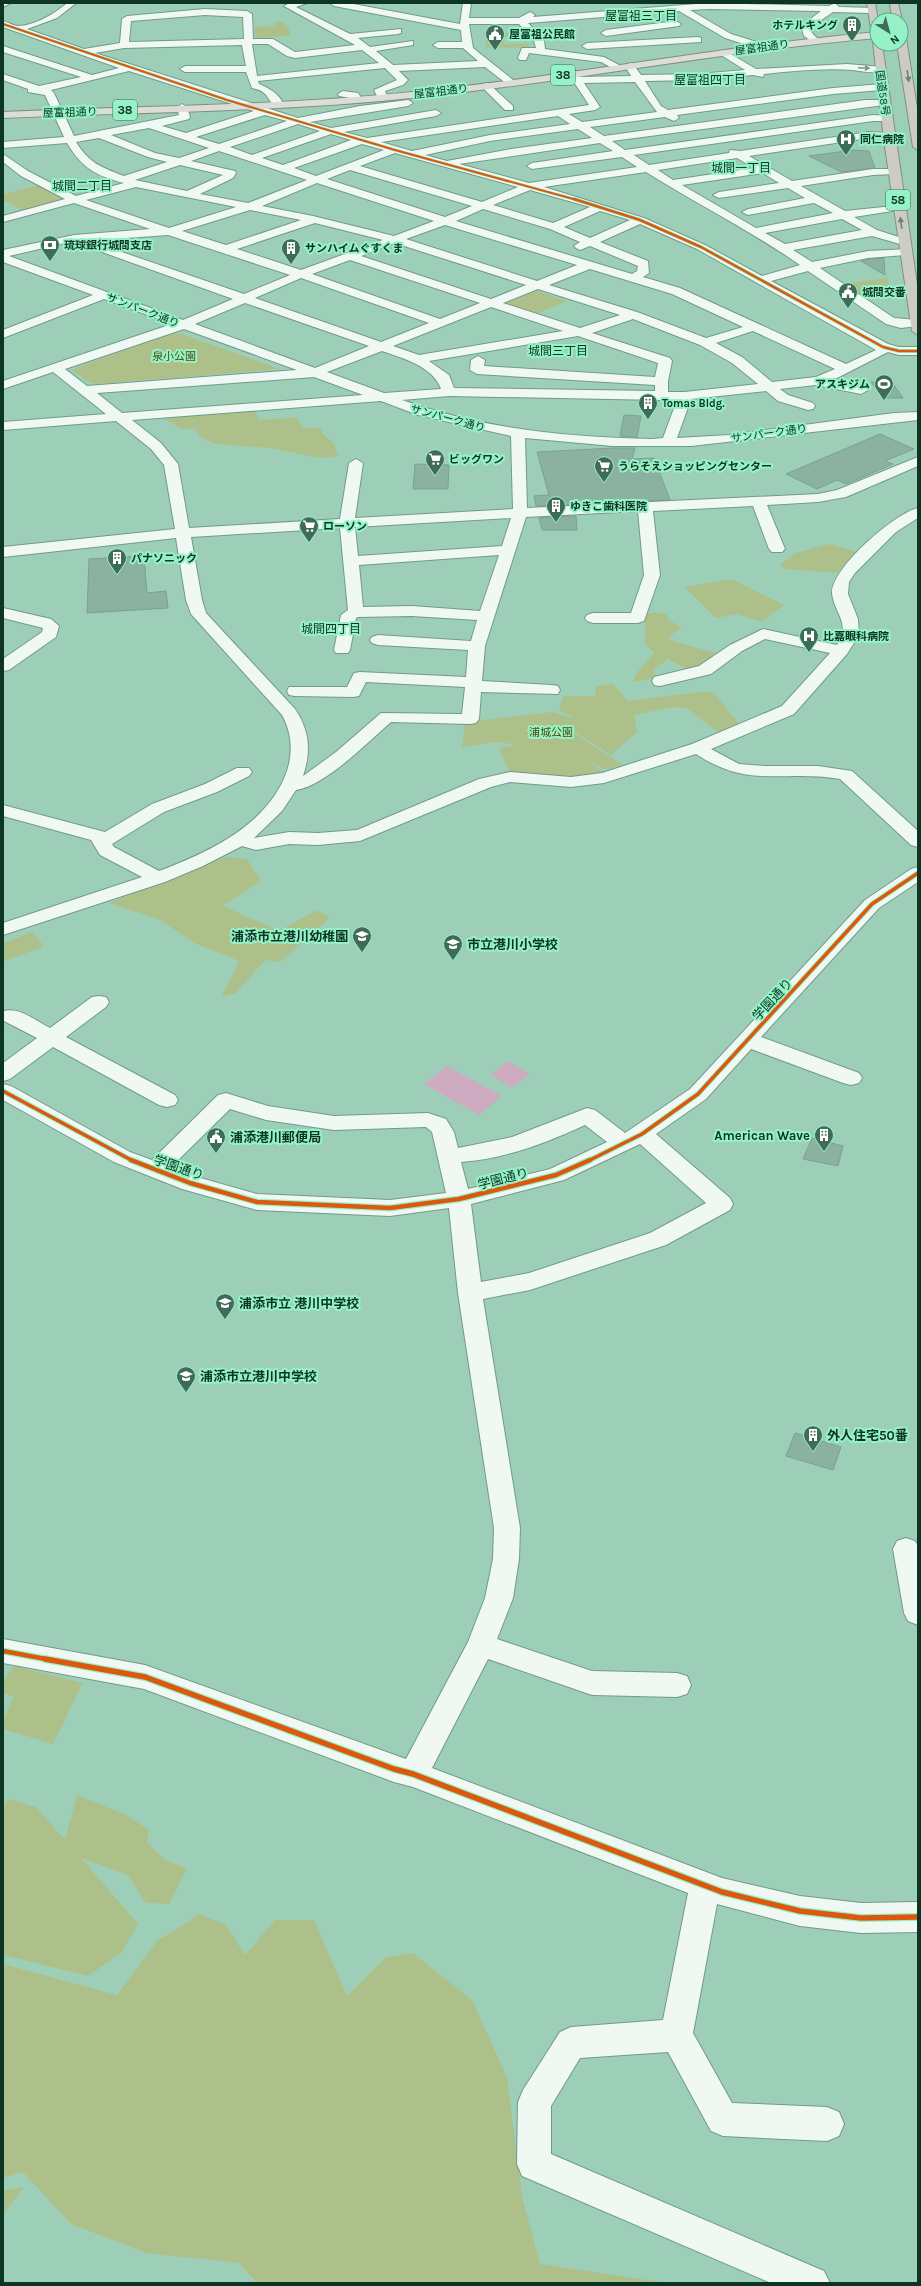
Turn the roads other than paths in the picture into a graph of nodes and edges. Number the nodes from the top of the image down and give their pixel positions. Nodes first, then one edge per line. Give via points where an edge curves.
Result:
1 (7, 3) edge
2 (72, 3) edge
3 (303, 3) edge
4 (334, 3) edge
5 (468, 3) edge
6 (850, 3) edge
7 (3, 4) edge
8 (387, 5) dead end
9 (707, 5) edge
10 (871, 5) edge
11 (836, 6) edge
12 (354, 7) junction
13 (540, 8) dead end
14 (561, 8) dead end
15 (682, 9) junction
16 (656, 10) junction
17 (584, 15) junction
18 (821, 15) junction
19 (693, 17) junction
20 (521, 21) junction
21 (3, 24) edge
22 (383, 24) dead end
23 (465, 24) junction
24 (577, 25) dead end
25 (711, 26) junction
26 (686, 28) junction
27 (17, 29) junction
28 (335, 30) junction
29 (398, 30) dead end
30 (869, 36) edge
31 (346, 37) junction
32 (698, 40) junction
33 (249, 42) junction
34 (410, 43) dead end
35 (643, 44) junction
36 (124, 45) junction
37 (815, 45) junction
38 (438, 46) dead end
39 (587, 46) junction
40 (763, 47) junction
41 (3, 48) edge
42 (364, 48) junction
43 (469, 49) junction
44 (541, 51) junction
45 (81, 52) junction
46 (728, 52) junction
47 (878, 52) edge
48 (903, 52) edge
49 (582, 57) junction
50 (523, 58) dead end
51 (828, 59) dead end
52 (323, 60) dead end
53 (670, 60) junction
54 (487, 64) junction
55 (390, 66) junction
56 (630, 66) junction
57 (847, 67) junction
58 (129, 68) junction
59 (616, 68) junction
60 (185, 69) dead end
61 (880, 69) junction
62 (341, 70) junction
63 (757, 72) junction
64 (252, 74) junction
65 (576, 76) junction
66 (3, 77) edge
67 (92, 78) junction
68 (353, 78) dead end
69 (636, 78) junction
70 (510, 82) junction
71 (366, 85) dead end
72 (486, 86) junction
73 (882, 87) junction
74 (758, 88) dead end
75 (42, 90) junction
76 (10, 91) dead end
77 (343, 94) dead end
78 (380, 94) junction
79 (398, 96) junction
80 (357, 99) junction
81 (753, 102) junction
82 (885, 102) junction
83 (408, 103) junction
84 (278, 104) junction
85 (537, 105) dead end
86 (248, 106) junction
87 (182, 108) junction
88 (495, 110) dead end
89 (266, 111) junction
90 (57, 112) junction
91 (558, 113) junction
92 (667, 114) junction
93 (3, 115) edge
94 (445, 115) junction
95 (775, 115) junction
96 (887, 118) junction
97 (297, 121) junction
98 (150, 125) junction
99 (469, 126) junction
100 (582, 126) junction
101 (690, 127) junction
102 (799, 128) junction
103 (330, 131) junction
104 (101, 135) junction
105 (888, 135) junction
106 (185, 138) junction
107 (490, 138) junction
108 (603, 139) junction
109 (70, 140) junction
110 (714, 140) junction
111 (364, 141) junction
112 (824, 142) junction
113 (3, 145) edge
114 (918, 147) edge
115 (218, 148) junction
116 (395, 150) junction
117 (511, 152) junction
118 (624, 153) junction
119 (412, 155) junction
120 (738, 155) junction
121 (3, 157) edge
122 (252, 158) junction
123 (178, 162) junction
124 (446, 164) junction
125 (349, 166) junction
126 (532, 166) junction
127 (285, 168) junction
128 (649, 168) junction
129 (764, 170) junction
130 (894, 171) junction
131 (318, 180) junction
132 (556, 181) junction
133 (129, 182) junction
134 (673, 183) junction
135 (789, 184) junction
136 (530, 186) junction
137 (188, 195) junction
138 (719, 195) dead end
139 (816, 199) junction
140 (76, 201) junction
141 (482, 206) junction
142 (600, 206) junction
143 (9, 207) dead end
144 (249, 207) junction
145 (899, 207) junction
146 (748, 212) dead end
147 (21, 214) junction
148 (844, 215) junction
149 (3, 219) edge
150 (313, 220) junction
151 (640, 220) junction
152 (445, 221) junction
153 (554, 227) junction
154 (171, 230) junction
155 (753, 232) junction
156 (873, 232) junction
157 (86, 237) junction
158 (393, 239) junction
159 (589, 242) junction
160 (904, 247) junction
161 (783, 248) junction
162 (226, 249) junction
163 (3, 254) edge
164 (556, 255) junction
165 (350, 256) junction
166 (3, 258) edge
167 (588, 265) junction
168 (808, 267) junction
169 (299, 275) junction
170 (632, 278) junction
171 (761, 280) junction
172 (538, 285) junction
173 (836, 285) junction
174 (822, 288) dead end
175 (808, 291) dead end
176 (104, 295) junction
177 (788, 295) junction
178 (245, 298) junction
179 (490, 303) junction
180 (633, 315) junction
181 (3, 318) edge
182 (440, 323) junction
183 (182, 325) junction
184 (24, 326) junction
185 (755, 327) junction
186 (917, 327) edge
187 (581, 332) junction
188 (3, 334) edge
189 (705, 342) junction
190 (382, 346) junction
191 (883, 347) junction
192 (918, 351) edge
193 (418, 359) junction
194 (478, 360) dead end
195 (56, 368) junction
196 (845, 369) junction
197 (313, 373) junction
198 (571, 377) junction
199 (7, 381) edge
200 (661, 381) junction
201 (816, 381) junction
202 (770, 386) junction
203 (84, 390) junction
204 (861, 390) dead end
205 (449, 392) junction
206 (568, 393) junction
207 (662, 396) junction
208 (686, 396) junction
209 (382, 398) junction
210 (808, 406) dead end
211 (918, 416) edge
212 (120, 418) junction
213 (3, 426) edge
214 (518, 434) junction
215 (669, 442) junction
216 (918, 461) edge
217 (356, 463) dead end
218 (758, 501) junction
219 (645, 508) junction
220 (918, 512) edge
221 (520, 513) junction
222 (347, 523) junction
223 (184, 533) junction
224 (777, 549) dead end
225 (507, 550) junction
226 (3, 552) edge
227 (351, 561) junction
228 (356, 612) junction
229 (3, 613) edge
230 (486, 616) junction
231 (593, 618) dead end
232 (378, 640) dead end
233 (477, 646) junction
234 (342, 650) dead end
235 (841, 651) junction
236 (3, 666) edge
237 (660, 681) dead end
238 (474, 685) junction
239 (552, 690) dead end
240 (295, 691) dead end
241 (698, 748) junction
242 (243, 772) dead end
243 (289, 786) junction
244 (3, 810) edge
245 (239, 839) junction
246 (918, 841) edge
247 (102, 842) junction
248 (918, 873) edge
249 (158, 878) junction
250 (3, 929) edge
251 (99, 1002) dead end
252 (11, 1016) dead end
253 (52, 1038) junction
254 (748, 1040) junction
255 (3, 1074) edge
256 (850, 1078) dead end
257 (3, 1091) edge
258 (167, 1100) dead end
259 (633, 1139) junction
260 (449, 1156) junction
261 (155, 1170) junction
262 (459, 1199) junction
263 (470, 1293) junction
264 (906, 1549) dead end
265 (918, 1613) edge
266 (481, 1645) junction
267 (3, 1652) edge
268 (677, 1685) dead end
269 (413, 1774) junction
270 (705, 1886) junction
271 (918, 1917) edge
272 (676, 2035) junction
273 (827, 2124) dead end
274 (812, 2283) edge

1 - 7 street
2 - 27 street via 43,22
3 - 28 street via 288,6
4 - 12 street
5 - 23 street
6 - 10 street
8 - 12 street
9 - 11 street
9 - 15 street
10 - 11 street
11 - 18 street
12 - 23 street
13 - 20 street
14 - 17 street via 578,10
15 - 16 street
15 - 19 street
16 - 17 street
16 - 26 street via 668,22
17 - 20 street
17 - 24 street
18 - 19 street
18 - 37 street via 806,26 807,34
19 - 25 street
20 - 23 street
20 - 44 street via 539,40
21 - 27 street
22 - 28 street
23 - 43 street
25 - 26 street
25 - 40 street via 728,36
26 - 32 street
26 - 39 street via 579,38
27 - 45 street
28 - 31 street
29 - 31 street
30 - 37 main road, 屋富祖通り / 38
31 - 42 street
32 - 35 street
32 - 46 street via 723,47
33 - 36 street
33 - 36 street via 244,26 247,14 212,12 127,20 130,29
33 - 42 street via 270,41 295,55
33 - 64 street via 247,44
34 - 42 street
35 - 39 street
35 - 53 street
36 - 45 street
37 - 40 main road, 屋富祖通り / 38 via 804,42
38 - 43 street
39 - 49 street via 588,52
40 - 46 main road, 屋富祖通り / 38
41 - 67 street
42 - 55 street
43 - 54 street
44 - 49 street
44 - 50 street via 525,50
45 - 58 street
46 - 53 main road, 屋富祖通り / 38
46 - 63 street
47 - 61 highway, 国道58号 / 58
48 -> 114 highway
49 - 59 street via 604,60
49 - 65 street via 572,66
51 - 57 street
52 - 62 street
53 - 56 main road, 屋富祖通り / 38
54 - 55 street
54 - 70 street
55 - 62 street
55 - 78 street via 402,82
56 - 59 main road, 屋富祖通り / 38
56 - 69 street
57 -> 61 street
57 - 63 street
58 - 67 street
58 - 86 street
59 - 65 main road, 屋富祖通り / 38
60 - 64 street
61 - 73 highway, 国道58号 / 58
62 - 64 street
62 - 68 street
63 - 69 street
63 - 74 street via 764,78
64 - 84 street via 255,86 267,90
65 - 69 street
65 - 70 main road, 屋富祖通り / 38
65 - 91 street via 594,107
66 - 75 street
67 - 75 street
69 - 92 street via 657,108
70 - 72 main road, 屋富祖通り / 38
71 - 78 street
72 - 79 main road, 屋富祖通り / 38
72 - 88 street via 513,108
73 - 81 street via 847,89
73 - 82 highway, 国道58号 / 58
75 - 76 street
75 - 90 street via 48,93
77 - 80 street
78 - 79 main road, 屋富祖通り / 38
78 - 80 main road, 屋富祖通り / 38
79 - 83 street
80 - 84 main road, 屋富祖通り / 38
81 - 92 street
81 - 95 street
82 - 95 street
82 - 96 highway, 国道58号 / 58
83 - 94 street
83 - 97 street
84 - 86 main road, 屋富祖通り / 38
85 - 91 street
86 - 87 main road, 屋富祖通り / 38
86 - 89 street
87 - 90 main road, 屋富祖通り / 38
87 - 98 street via 185,117
89 - 97 street
89 - 106 street
90 - 93 main road, 屋富祖通り / 38
90 - 109 street
91 - 99 street
91 - 100 street
92 - 100 street
92 - 101 street
94 - 99 street
94 - 103 street
95 - 101 street
95 - 102 street
96 - 102 street
96 - 105 highway, 国道58号 / 58
97 - 103 street
97 - 115 street
98 - 104 street
98 - 106 street
99 - 107 street
99 - 111 street
100 - 107 street
100 - 108 street
101 - 108 street
101 - 110 street
102 - 110 street
102 - 112 street
103 - 111 street
103 - 122 street
104 - 109 street
104 - 123 street
105 - 112 street
105 - 130 highway, 国道58号 / 58
106 - 115 street
107 - 117 street
107 - 119 street
108 - 117 street
108 - 118 street
109 - 113 street
109 - 133 street via 86,162
110 - 118 street
110 - 120 street
111 - 116 street
111 - 127 street
112 - 120 street
115 - 122 street
115 - 123 street
116 - 119 street
116 - 125 street
117 - 124 street
117 - 126 street
118 - 126 street
118 - 128 street
119 - 124 street
120 - 128 street
120 - 129 street
121 - 140 street via 20,172
122 - 127 street
123 - 133 street
123 - 137 street via 231,174
124 - 136 street
125 - 131 street
125 - 141 street
126 - 132 street
127 - 131 street
128 - 132 street
128 - 134 street
129 - 134 street
129 - 135 street
130 - 135 street
130 - 145 highway, 国道58号 / 58
131 - 144 street
131 - 152 street
132 - 136 street
133 - 137 street
133 - 140 street
134 - 155 street
135 - 138 street
135 - 139 street
136 - 141 street
136 - 142 street
137 - 144 street
139 - 146 street
139 - 148 street
140 - 147 street
140 - 154 street
141 - 152 street
141 - 153 street
142 - 151 street
142 - 153 street
143 - 147 street
144 - 150 street
144 - 154 street
145 - 148 street
160 -> 145 highway, 国道58号 / 58
147 - 149 street
148 - 155 street
148 - 156 street
150 - 158 street
150 - 162 street
151 - 159 street
151 - 171 street via 701,247
152 - 158 street
152 - 164 street
153 - 159 street
154 - 157 street
154 - 162 street
155 - 161 street
156 - 160 street
156 - 161 street
157 - 163 street
157 - 178 street via 106,250
158 - 165 street
158 - 172 street
159 - 164 street
159 - 170 street via 644,264 643,273
160 - 168 street
160 - 186 highway, 国道58号 / 58
161 - 168 street
162 - 169 street
164 - 167 street
165 - 169 street
165 - 179 street
166 - 176 street, サンパーク通り
167 - 170 street
167 - 172 street
168 - 171 street
168 - 173 street
169 - 178 street
169 - 182 street
170 - 185 street via 676,291
171 - 177 street
172 - 179 street
172 - 180 street
173 - 174 street
173 - 186 street via 890,321
175 - 177 street
176 - 183 street, サンパーク通り
176 - 184 street
177 - 191 street
178 - 183 street
178 - 190 street
179 - 182 street
179 - 187 street
180 - 187 street
180 - 189 street
181 - 184 street
182 - 190 street
183 - 195 street
183 - 197 street, サンパーク通り
184 - 188 street
185 - 189 street
185 - 196 street
187 - 193 street
187 - 200 street via 665,361
189 - 202 street via 738,360
190 - 193 street
190 - 197 street
191 - 192 street via 899,351
191 - 196 street via 882,352
193 - 205 street via 444,378
194 - 198 street via 477,370
195 - 199 street
195 - 203 street
196 - 201 street
197 - 203 street
197 - 209 street, サンパーク通り
198 - 200 street
198 - 206 street
200 - 207 street
201 - 202 street
201 - 204 street
202 - 208 street
202 - 210 street via 783,398
203 - 212 street
205 - 206 street
205 - 209 street
206 - 207 street
207 - 208 street
208 - 215 street
209 - 212 street
209 - 214 street, サンパーク通り via 468,425
211 - 215 street, サンパーク通り via 820,425 727,439
212 - 213 street
212 - 223 street via 156,446 171,464
214 - 215 street, サンパーク通り via 594,441
214 - 221 street
216 - 218 street via 841,494 818,498
217 - 222 street
218 - 219 street
218 - 224 street
219 - 221 street
219 - 231 street via 652,575 638,618
220 - 235 street via 891,529 849,570 841,582 840,594 851,628 848,642
221 - 222 street
221 - 225 street
222 - 223 street
222 - 227 street
223 - 226 street
223 - 243 street via 194,600 199,614 274,694 289,713 298,731 300,752 296,772
225 - 227 street
225 - 230 street
227 - 228 street
228 - 230 street via 412,611
228 - 234 street via 349,615
229 - 236 street via 45,622 51,626 50,634
230 - 233 street
232 - 233 street
233 - 238 street
235 - 237 street via 763,634 736,648 705,670
235 - 241 street via 788,710
238 - 239 street
238 - 240 street via 360,677 354,692
238 - 243 street via 470,718 387,717 342,756 303,784
241 - 245 street via 592,780 571,782 510,777 497,780 360,835 289,838 256,844
241 - 246 street via 722,763 738,769 846,774
242 - 247 street via 211,788 158,808
243 - 245 street via 285,795 265,818
244 - 247 street via 98,836
245 - 249 street via 201,860
247 - 249 street via 107,851
248 - 254 street, 学園通り via 872,904
249 - 250 street
251 - 253 street
252 - 253 street
253 - 255 street
253 - 258 street
254 - 256 street
254 - 259 street, 学園通り via 698,1094
257 - 261 street, 学園通り via 122,1157
259 - 260 street via 587,1115 531,1140 476,1155
259 - 262 street, 学園通り via 556,1174
259 - 263 street via 722,1204 658,1238 530,1281
260 - 261 street via 438,1124 428,1120 334,1123 266,1113 226,1100
260 - 262 street
261 - 262 street, 学園通り via 190,1183 258,1202 390,1208
262 - 263 street
263 - 266 street via 507,1528 506,1559 499,1598
264 - 265 street
266 - 268 street via 592,1683
266 - 269 street
267 - 269 street via 145,1677
269 - 270 street
270 - 271 street via 800,1911 861,1918
270 - 272 street
272 - 273 street via 723,2119
272 - 274 street via 570,2043 535,2102 534,2164

